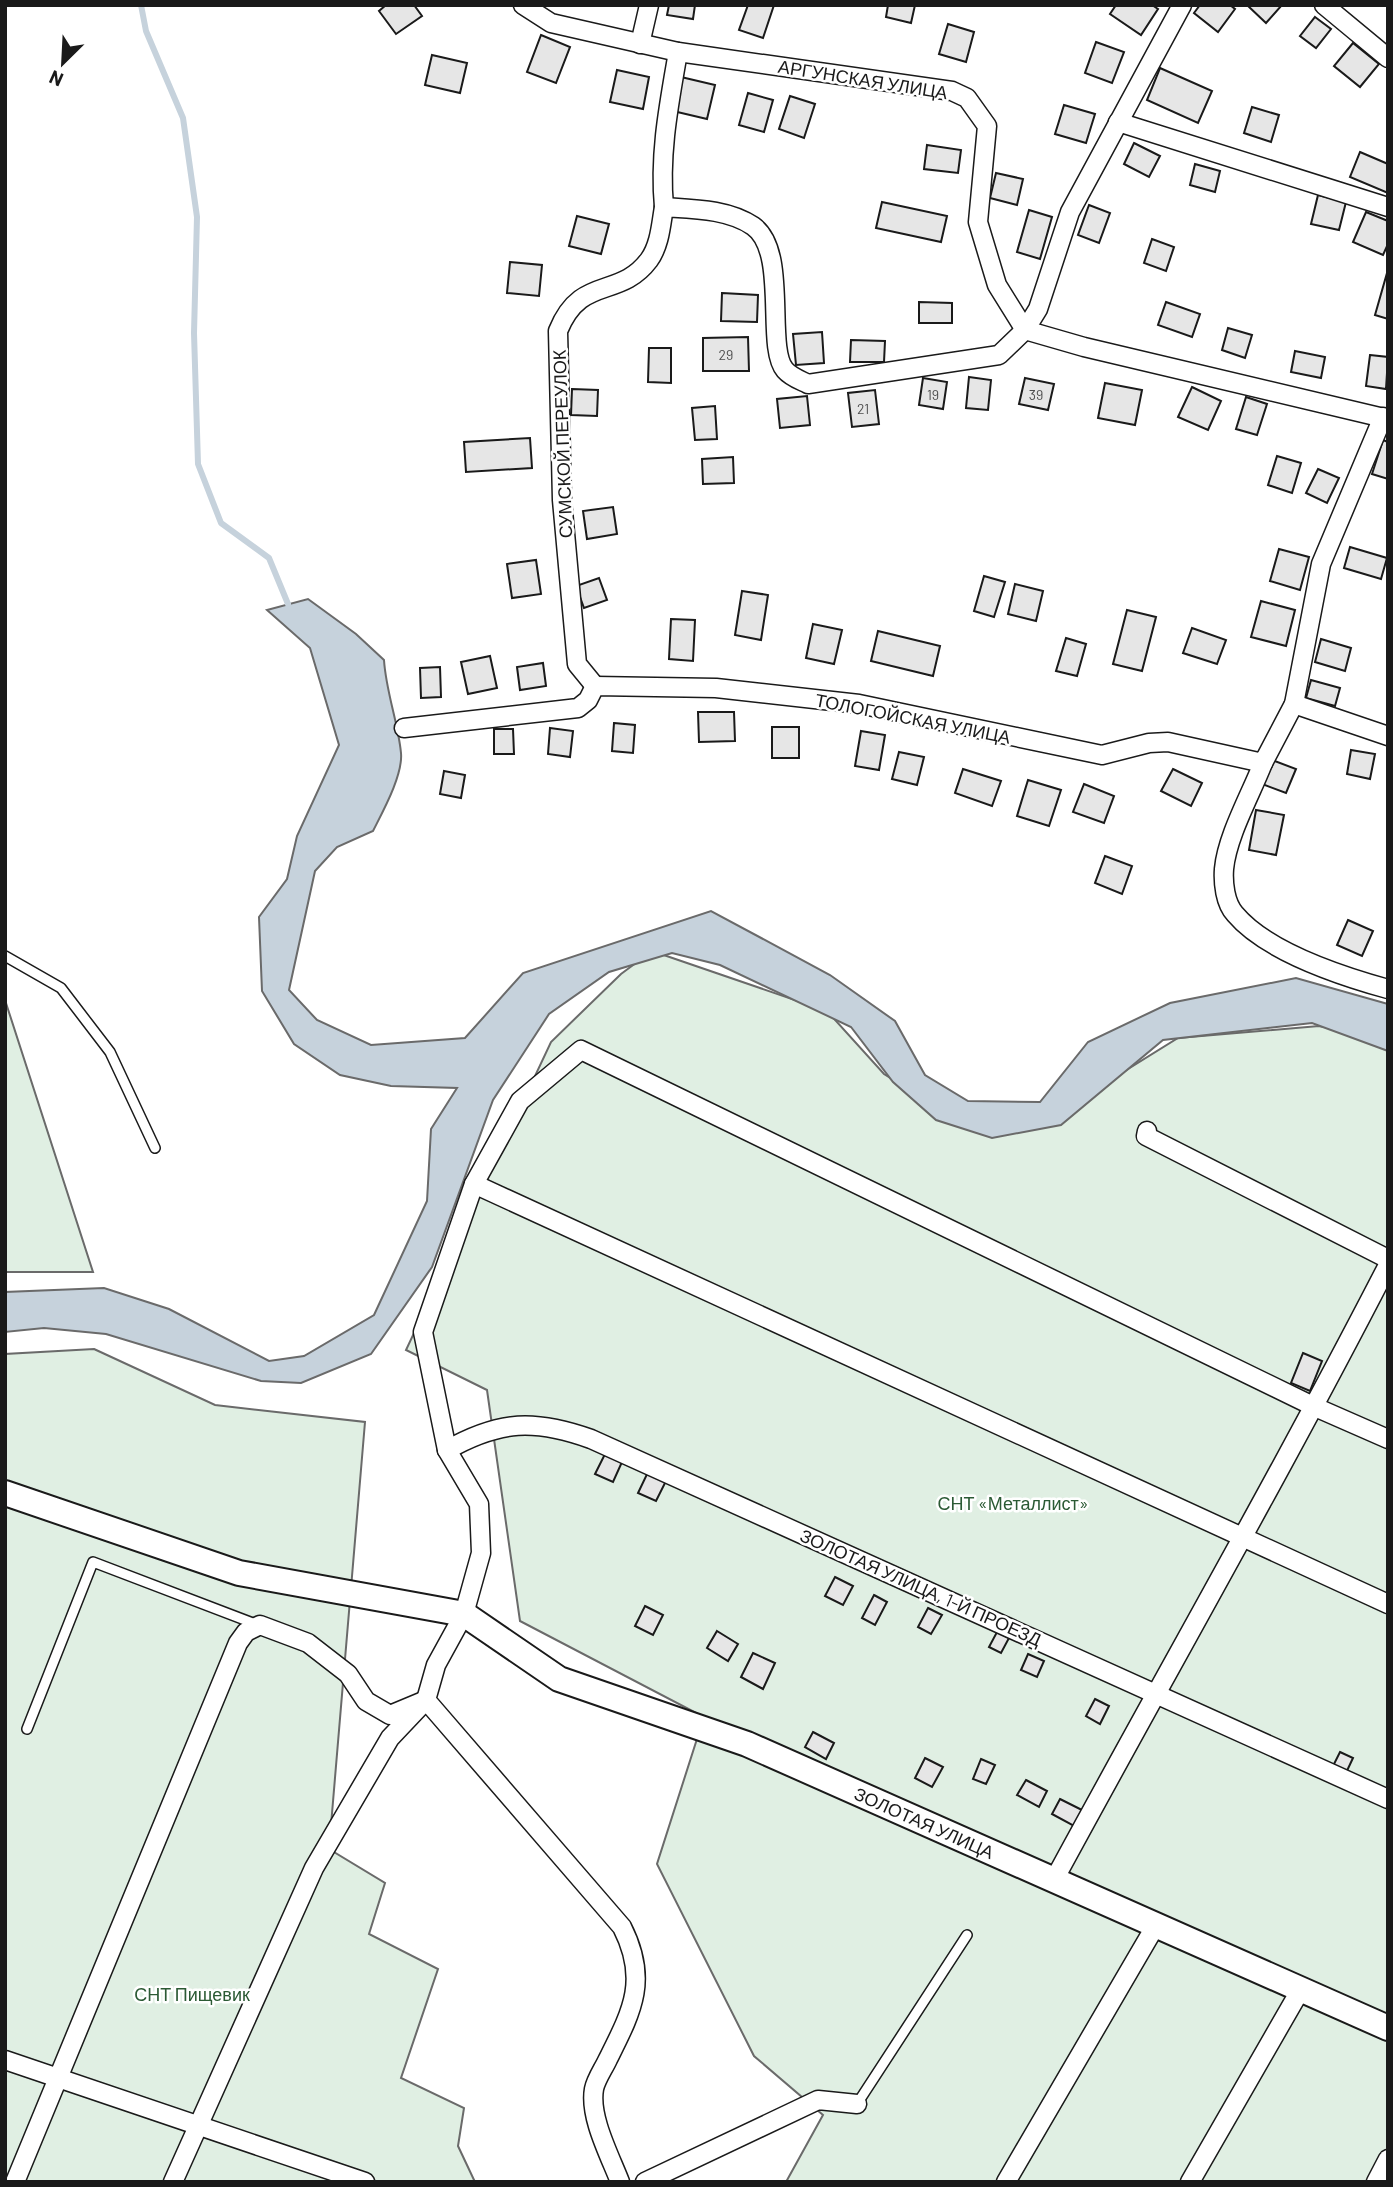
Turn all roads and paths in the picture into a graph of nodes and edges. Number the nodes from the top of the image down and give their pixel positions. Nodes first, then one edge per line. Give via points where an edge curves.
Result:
1 (523, 5) edge
2 (649, 5) edge
3 (1182, 5) edge
4 (1324, 5) edge
5 (640, 44) junction
6 (677, 52) junction
7 (1388, 58) edge
8 (1118, 122) junction
9 (664, 207) junction
10 (1388, 207) edge
11 (1026, 330) junction
12 (1385, 418) edge
13 (595, 686) junction
14 (1294, 704) junction
15 (404, 728) dead end
16 (1388, 736) edge
17 (1263, 763) junction
18 (5, 956) edge
19 (1388, 989) edge
20 (1147, 1131) dead end
21 (155, 1148) dead end
22 (474, 1184) junction
23 (1388, 1259) edge
24 (1388, 1265) edge
25 (1315, 1407) junction
26 (1388, 1439) edge
27 (447, 1450) junction
28 (5, 1493) edge
29 (1241, 1535) junction
30 (1388, 1604) edge
31 (464, 1614) junction
32 (260, 1626) junction
33 (1156, 1693) junction
34 (426, 1700) junction
35 (27, 1730) dead end
36 (1388, 1799) edge
37 (1054, 1880) junction
38 (1156, 1925) junction
39 (967, 1935) dead end
40 (1301, 1989) junction
41 (1388, 2028) edge
42 (5, 2060) edge
43 (60, 2077) junction
44 (857, 2104) joint
45 (198, 2126) junction
46 (1388, 2159) edge
47 (362, 2181) edge
48 (15, 2182) edge
49 (173, 2182) edge
50 (620, 2182) edge
51 (645, 2182) edge
52 (1006, 2182) edge
53 (1191, 2182) edge
54 (1376, 2182) edge

1 - 5 street, АРГУНСКАЯ УЛИЦА via 551,23
2 - 5 street
3 - 8 street
4 - 7 street
5 - 6 street, АРГУНСКАЯ УЛИЦА
6 - 9 street, СУМСКОЙ ПЕРЕУЛОК via 665,127
6 - 11 street, АРГУНСКАЯ УЛИЦА via 952,91 967,98 987,126 978,222 997,285
8 - 10 street
8 - 11 street via 1070,212 1038,309
9 - 11 street via 738,218 756,228 768,245 779,357 784,369 808,384 999,355
9 - 13 street, СУМСКОЙ ПЕРЕУЛОК via 649,260 625,281 579,297 566,311 558,331 562,500 578,664
11 - 12 street
12 - 14 street via 1321,564
13 - 15 street via 578,708
13 - 17 street, ТОЛОГОЙСКАЯ УЛИЦА via 716,688 846,702 1102,755 1168,742
14 - 16 street
14 - 17 street
17 - 19 street via 1224,866 1224,888 1233,913 1274,946
18 - 21 lane via 61,988 110,1052
20 - 23 street via 1146,1136
22 - 25 street via 520,1101 581,1049
22 - 27 street via 423,1332
22 - 29 street
24 - 25 street
25 - 26 street
25 - 29 street
27 - 31 street via 479,1504 481,1553
27 - 33 street, ЗОЛОТАЯ УЛИЦА, 1-Й ПРОЕЗД via 505,1426 534,1424 568,1431
28 - 31 street via 239,1573
29 - 30 street
29 - 33 street
31 - 34 street via 436,1665
31 - 37 street, ЗОЛОТАЯ УЛИЦА via 559,1679 747,1744
32 - 34 street via 308,1643 348,1674 366,1701 390,1715
32 - 35 lane via 93,1562
32 - 43 street via 246,1632 238,1643
33 - 36 street, ЗОЛОТАЯ УЛИЦА, 1-Й ПРОЕЗД
33 - 37 street
34 - 45 street via 390,1738 314,1868
34 - 50 street via 622,1927 633,1949 637,1988 633,2008 594,2089 598,2129
37 - 38 street, ЗОЛОТАЯ УЛИЦА
38 - 40 street, ЗОЛОТАЯ УЛИЦА
38 - 52 street
39 - 44 lane
40 - 41 street, ЗОЛОТАЯ УЛИЦА
40 - 53 street
42 - 43 street
43 - 45 street
43 - 48 street
44 - 51 street via 818,2100
45 - 47 street
45 - 49 street
46 - 54 street

